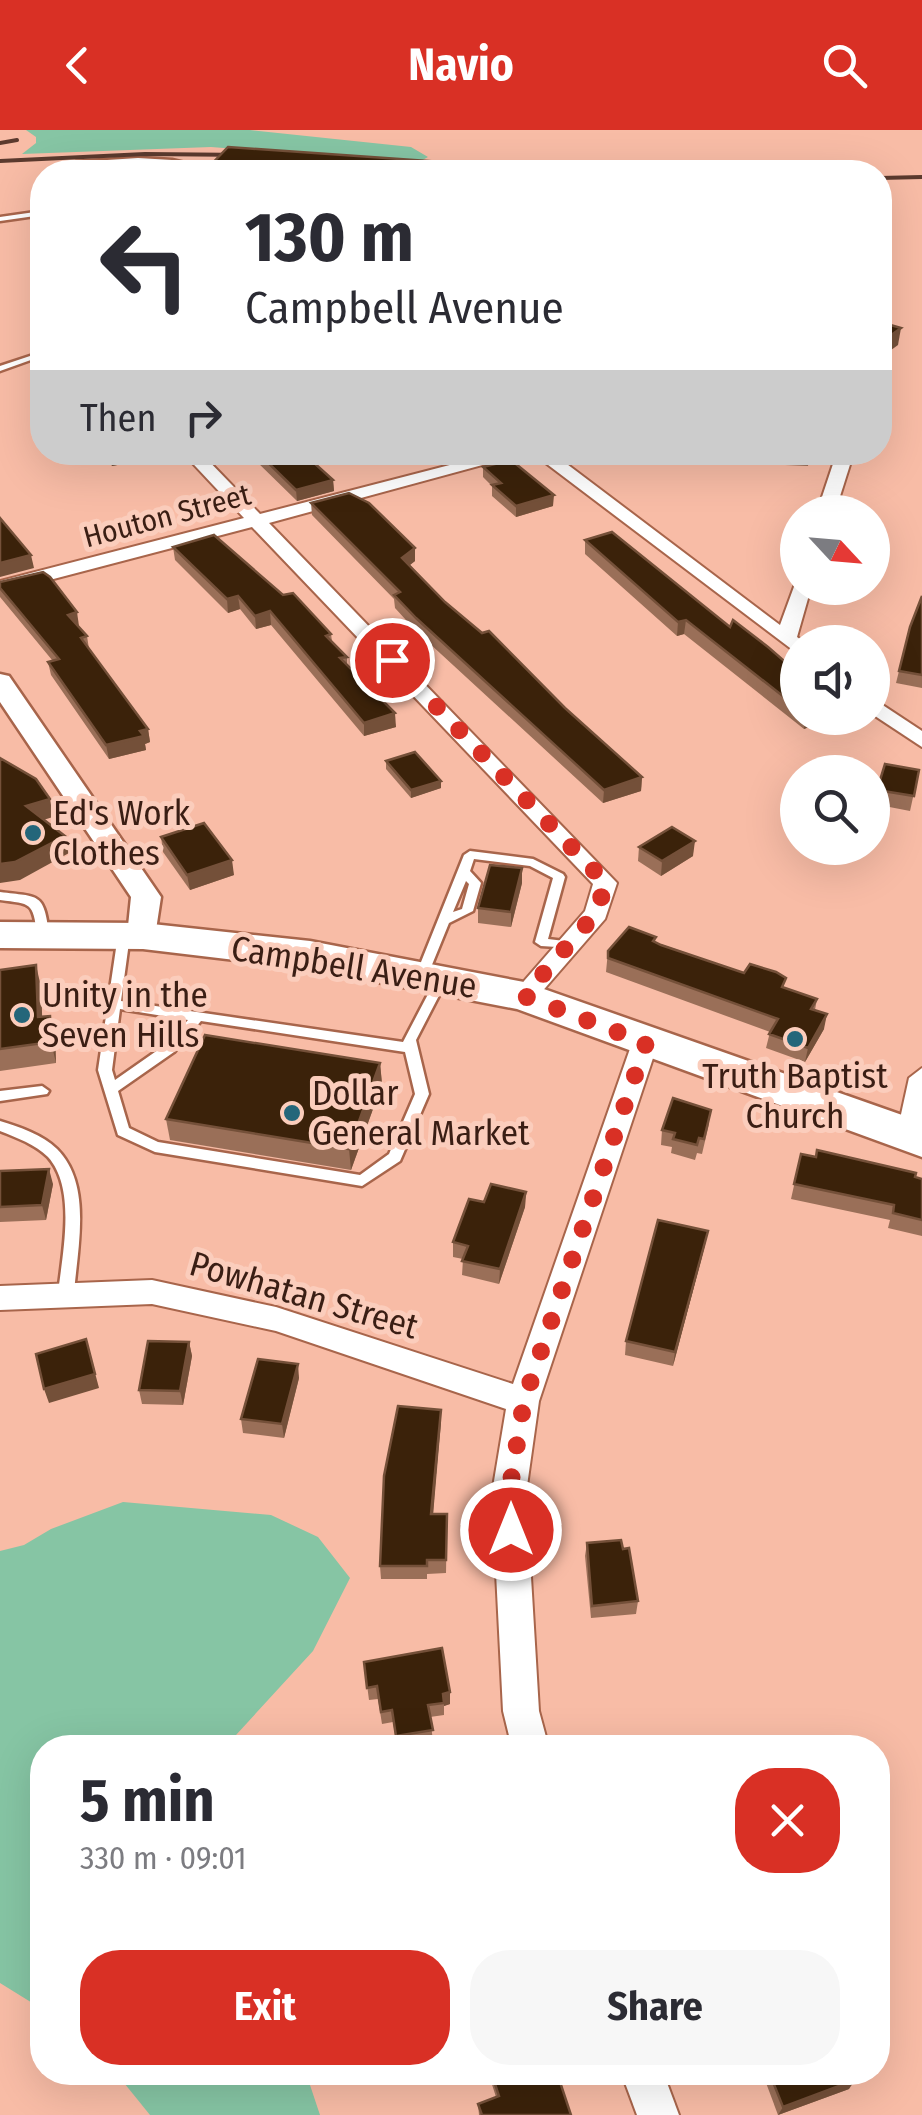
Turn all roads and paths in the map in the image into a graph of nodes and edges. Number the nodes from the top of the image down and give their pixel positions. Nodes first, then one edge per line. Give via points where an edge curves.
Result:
1 (30, 214) edge
2 (0, 219) edge
3 (30, 358) edge
4 (0, 369) edge
5 (203, 465) edge
6 (472, 465) edge
7 (556, 465) edge
8 (842, 465) edge
9 (832, 495) edge
10 (259, 520) junction
11 (0, 588) edge
12 (780, 634) edge
13 (0, 682) edge
14 (890, 718) edge
15 (922, 742) edge
16 (0, 896) edge
17 (0, 934) edge
18 (43, 934) junction
19 (133, 935) junction
20 (568, 945) junction
21 (431, 978) junction
22 (524, 996) junction
23 (114, 1004) junction
24 (198, 1016) junction
25 (646, 1043) junction
26 (410, 1048) junction
27 (922, 1078) edge
28 (110, 1088) junction
29 (42, 1091) dead end
30 (0, 1096) edge
31 (0, 1126) edge
32 (916, 1138) edge
33 (66, 1294) junction
34 (0, 1298) edge
35 (524, 1401) junction
36 (528, 1735) edge
37 (647, 2085) edge
38 (658, 2115) edge

1 - 2 lane
3 - 4 lane
5 - 10 street
6 - 10 street, Houton Street
7 - 12 street
8 - 9 street
10 - 11 street, Houton Street
10 - 20 street via 606,883 596,913
13 - 19 street via 146,897
14 - 15 street
16 - 18 lane via 40,908
17 - 18 main road, Campbell Avenue
18 - 19 main road, Campbell Avenue
19 - 21 main road, Campbell Avenue via 310,955
19 - 23 lane
20 - 21 lane via 540,942 558,877 533,863 470,855
20 - 22 street
21 - 22 main road, Campbell Avenue
21 - 26 lane
22 - 25 main road, Campbell Avenue
23 - 24 lane
23 - 28 lane via 105,1070
24 - 26 lane
24 - 28 lane via 160,1058
25 - 32 main road, Campbell Avenue
25 - 35 street
26 - 28 lane via 422,1094 395,1157 362,1181 155,1147 123,1131
27 - 32 street
29 - 30 lane
31 - 33 lane via 50,1144 71,1179
33 - 34 street, Powhatan Street
33 - 35 street, Powhatan Street via 152,1292 276,1319
35 - 36 street via 509,1493 520,1711
37 - 38 street

